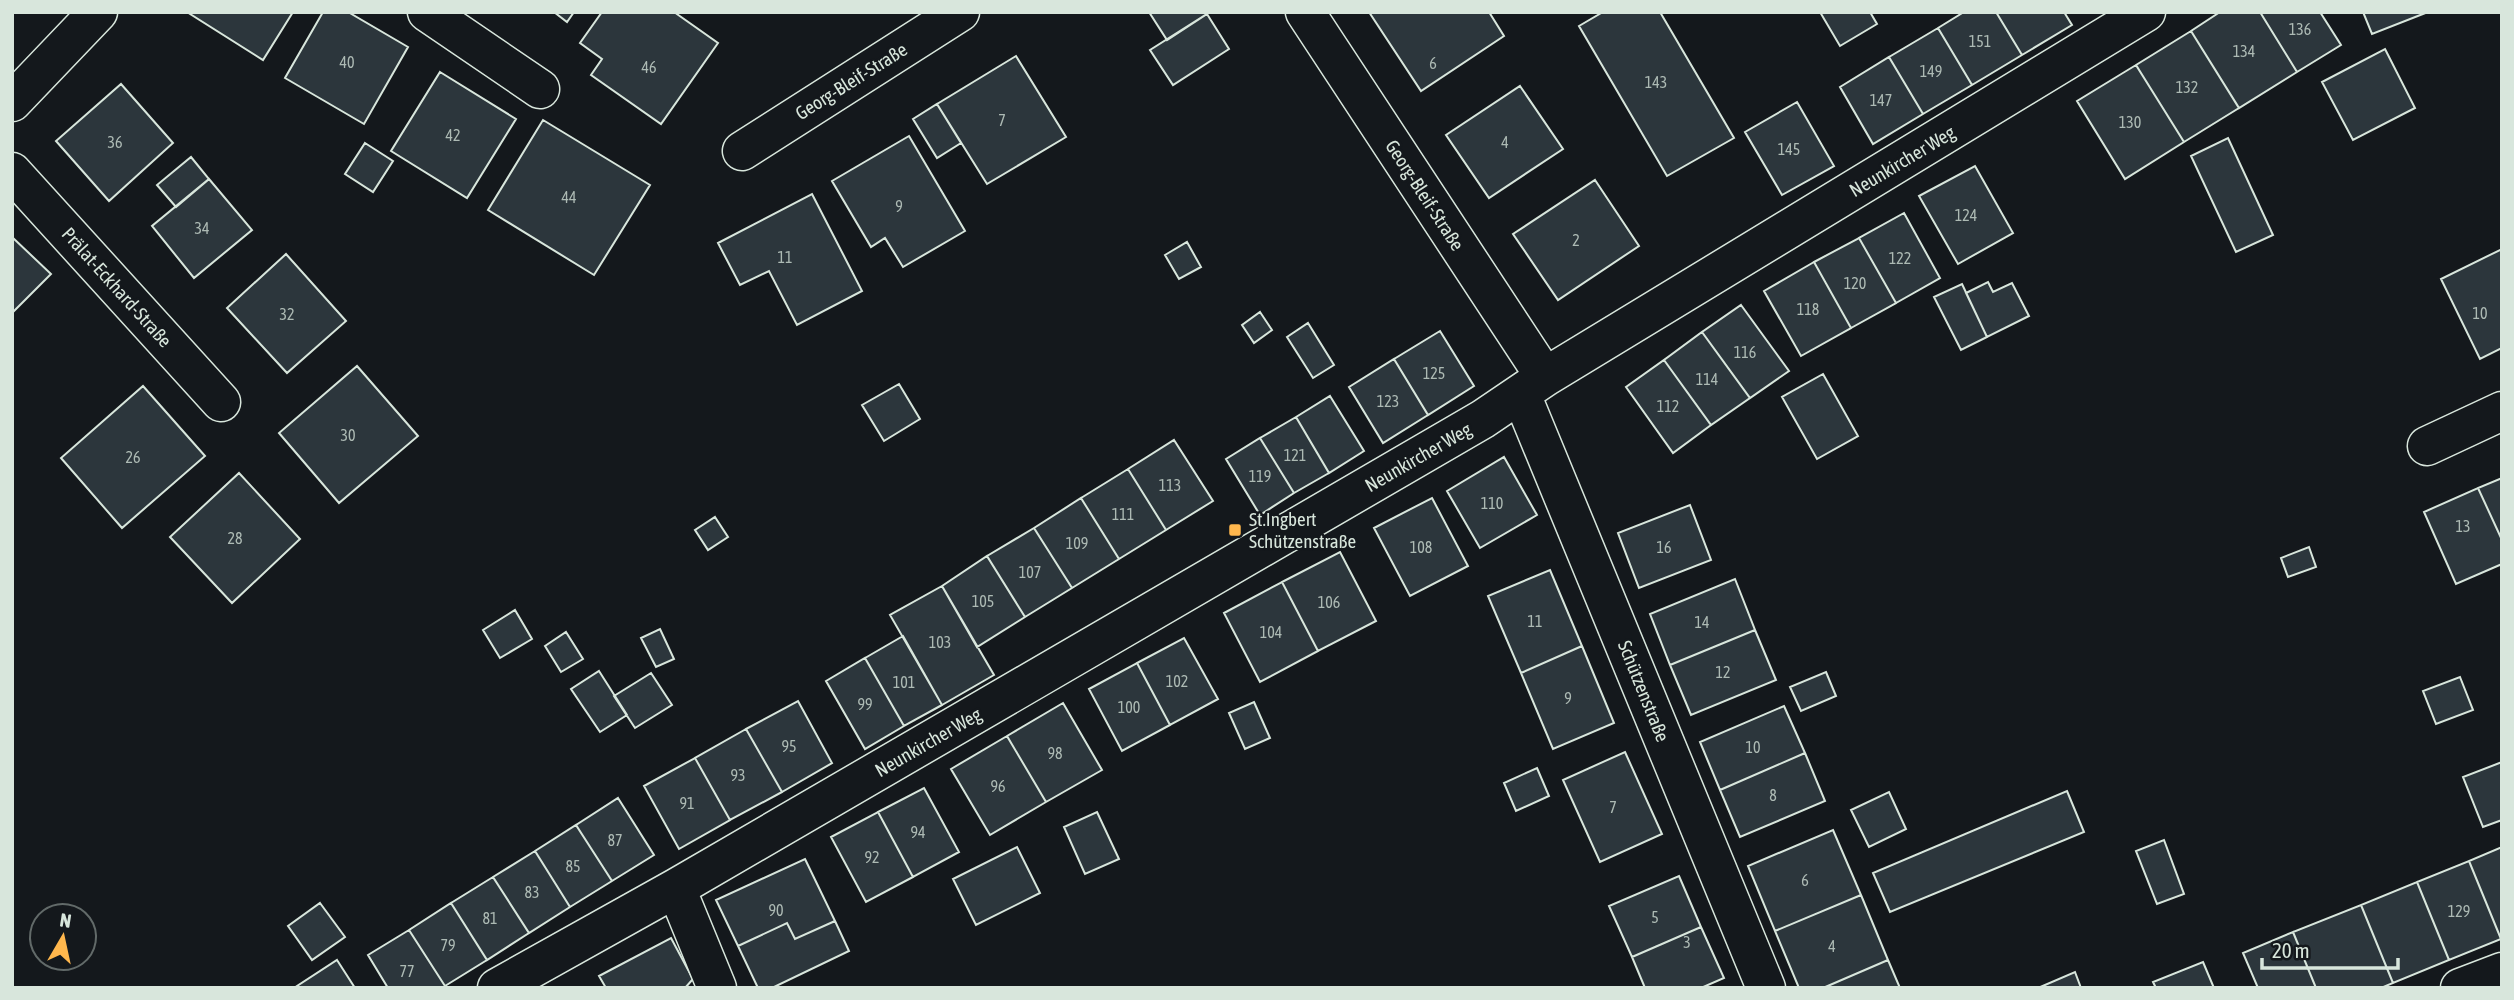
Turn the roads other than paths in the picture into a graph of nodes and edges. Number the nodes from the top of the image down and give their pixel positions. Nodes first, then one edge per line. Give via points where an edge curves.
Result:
1 (98, 12) edge
2 (427, 12) edge
3 (960, 12) edge
4 (1305, 12) edge
5 (2147, 12) edge
6 (16, 88) edge
7 (540, 89) dead end
8 (742, 151) dead end
9 (12, 172) edge
10 (1533, 386) junction
11 (221, 402) dead end
12 (2502, 411) edge
13 (2427, 446) dead end
14 (676, 888) junction
15 (2502, 972) edge
16 (497, 988) edge
17 (718, 988) edge
18 (1766, 988) edge
19 (2460, 988) edge

1 - 6 street
2 - 7 street
3 - 8 street, Georg-Bleif-Straße
4 - 10 street, Georg-Bleif-Straße
5 - 10 street, Neunkircher Weg
9 - 11 street, Prälat-Eckhard-Straße
10 - 14 street, Neunkircher Weg
10 - 18 street, Schützenstraße
12 - 13 street
14 - 16 street, Neunkircher Weg
14 - 17 street
15 - 19 street

